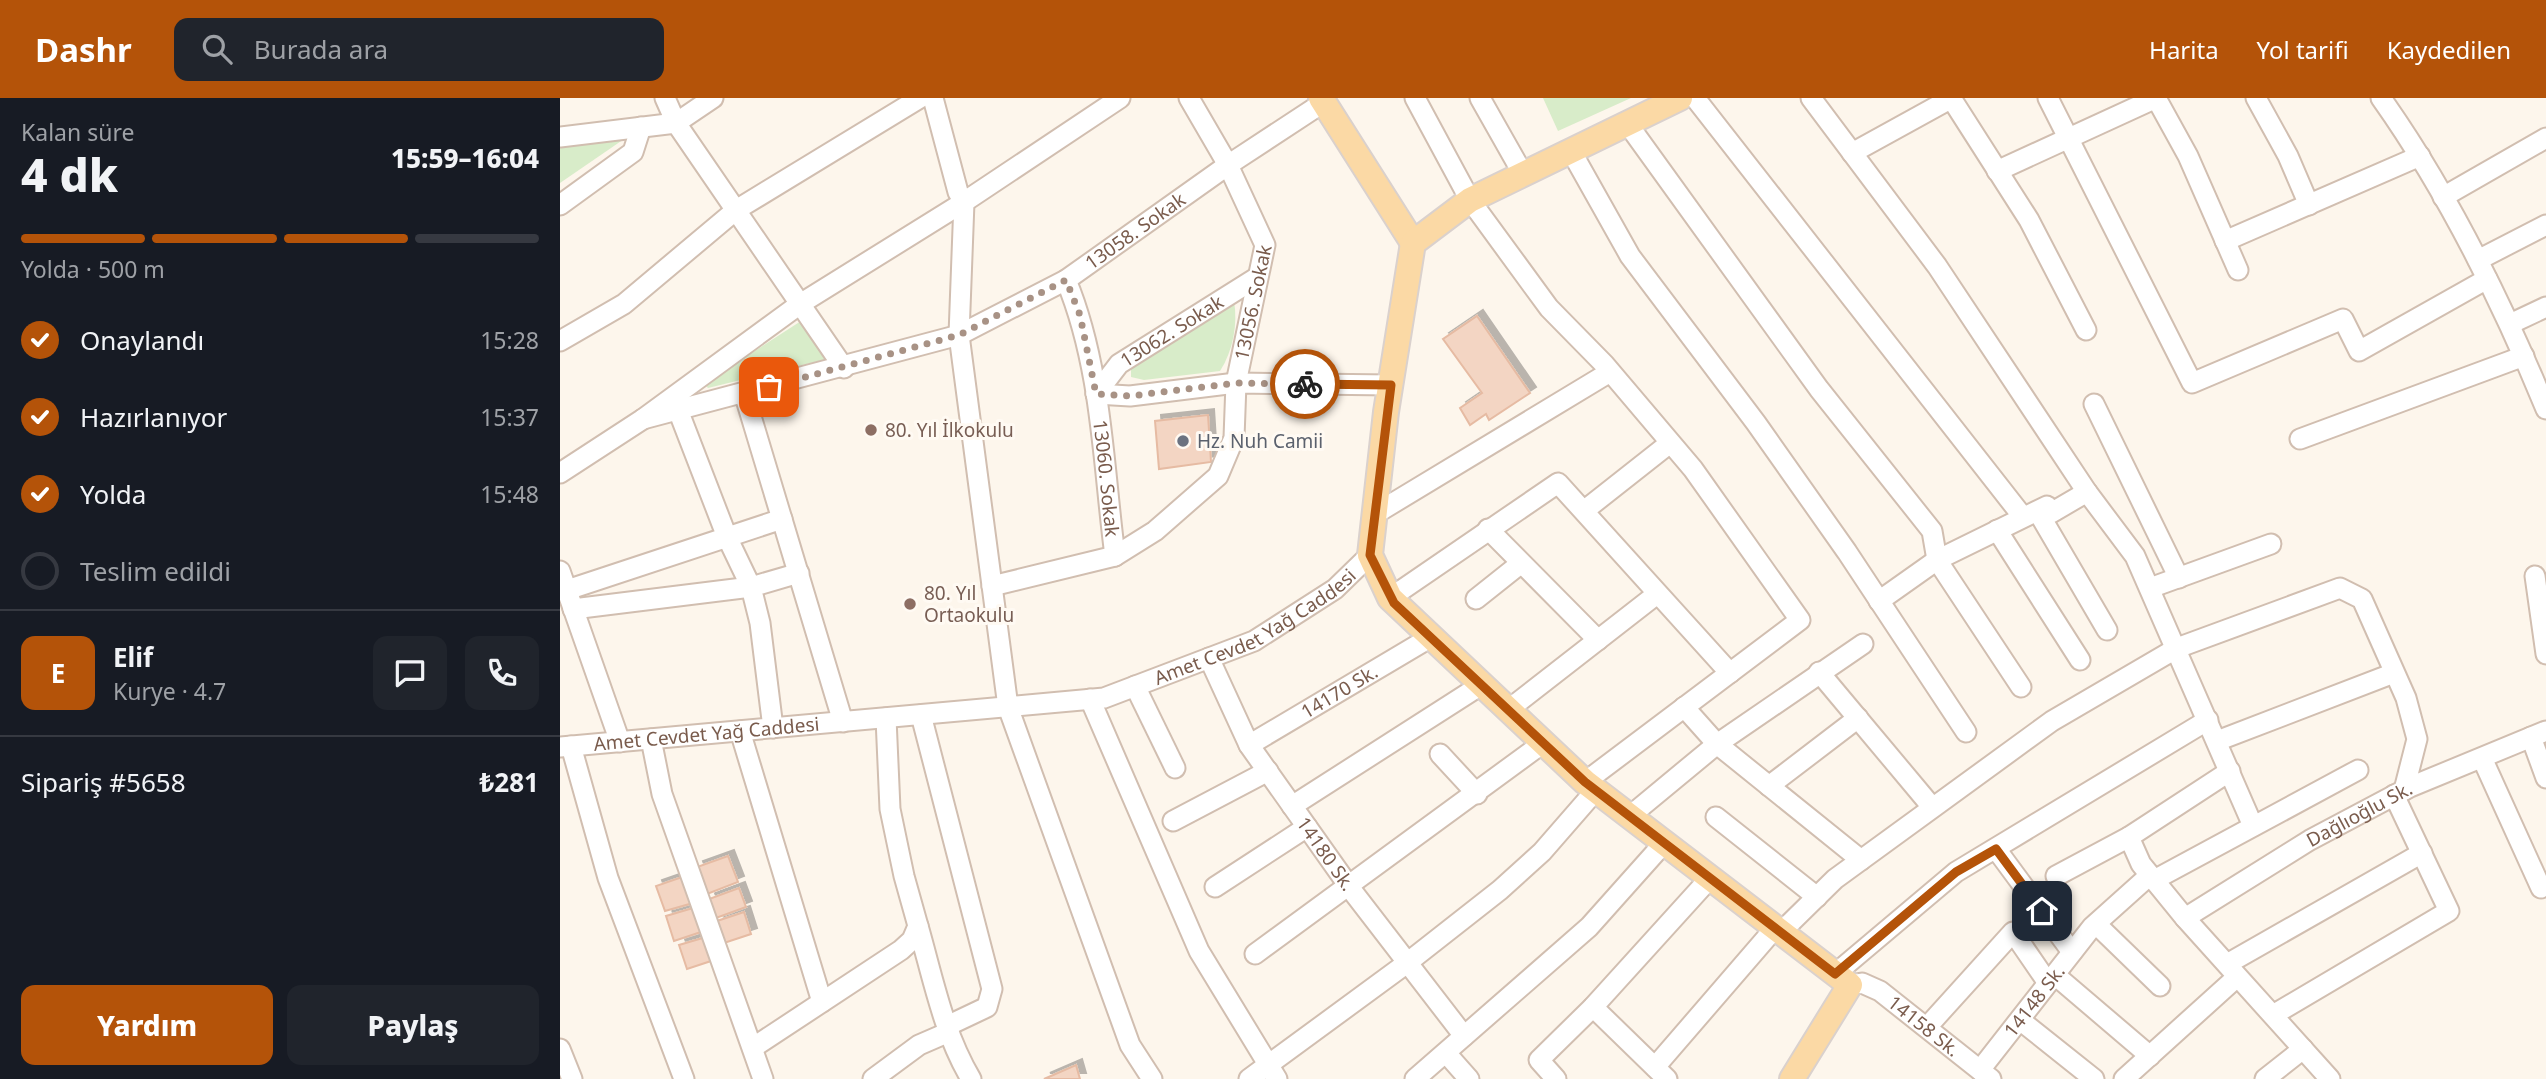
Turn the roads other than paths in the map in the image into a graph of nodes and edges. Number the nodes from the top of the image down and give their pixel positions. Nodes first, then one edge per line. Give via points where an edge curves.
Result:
1 (665, 98) edge
2 (713, 98) edge
3 (920, 98) edge
4 (933, 98) edge
5 (1120, 98) edge
6 (1189, 98) edge
7 (1415, 98) edge
8 (1480, 98) edge
9 (1680, 98) edge
10 (1695, 98) edge
11 (1811, 98) edge
12 (1951, 98) edge
13 (2048, 98) edge
14 (2156, 98) edge
15 (2256, 98) edge
16 (2381, 98) edge
17 (1323, 100) edge
18 (676, 123) junction
19 (1627, 123) junction
20 (641, 127) junction
21 (560, 137) edge
22 (2069, 137) junction
23 (2546, 138) edge
24 (1571, 151) junction
25 (1852, 153) junction
26 (2420, 156) junction
27 (1228, 165) junction
28 (1997, 171) junction
29 (1523, 174) junction
30 (2443, 197) junction
31 (1471, 200) junction
32 (964, 202) junction
33 (560, 205) edge
34 (2309, 205) junction
35 (736, 210) junction
36 (2546, 225) edge
37 (2225, 241) junction
38 (1413, 243) junction
39 (2478, 260) junction
40 (2238, 270) dead end
41 (1256, 278) junction
42 (2487, 279) junction
43 (1066, 280) junction
44 (800, 304) junction
45 (2546, 307) edge
46 (2510, 324) junction
47 (2086, 330) dead end
48 (959, 335) junction
49 (560, 341) edge
50 (2524, 356) junction
51 (844, 368) junction
52 (1610, 372) junction
53 (1236, 383) junction
54 (1391, 385) junction
55 (744, 393) junction
56 (1096, 394) junction
57 (2094, 404) dead end
58 (2546, 409) edge
59 (678, 410) junction
60 (643, 419) junction
61 (2300, 439) dead end
62 (1670, 443) junction
63 (560, 472) edge
64 (2087, 492) junction
65 (1585, 510) junction
66 (1376, 514) junction
67 (2031, 515) junction
68 (782, 519) junction
69 (1488, 529) junction
70 (1997, 530) junction
71 (727, 537) junction
72 (2271, 544) dead end
73 (1370, 555) junction
74 (1115, 556) junction
75 (1937, 560) junction
76 (1520, 564) junction
77 (799, 573) junction
78 (2535, 576) dead end
79 (2179, 578) junction
80 (563, 583) edge
81 (992, 586) junction
82 (751, 587) junction
83 (2150, 588) junction
84 (1657, 594) junction
85 (1390, 597) junction
86 (1476, 598) dead end
87 (1879, 601) junction
88 (573, 609) junction
89 (2107, 629) dead end
90 (1431, 638) junction
91 (1598, 640) junction
92 (1863, 644) dead end
93 (2177, 648) junction
94 (2546, 654) edge
95 (1209, 658) junction
96 (2080, 660) dead end
97 (1819, 671) junction
98 (1730, 673) junction
99 (2394, 673) junction
100 (1481, 685) junction
101 (1135, 686) junction
102 (2021, 687) dead end
103 (1090, 699) junction
104 (1008, 707) junction
105 (1684, 707) junction
106 (1508, 710) junction
107 (921, 715) junction
108 (886, 718) junction
109 (1858, 718) junction
110 (2208, 720) junction
111 (842, 722) junction
112 (773, 728) junction
113 (740, 731) junction
114 (1966, 732) dead end
115 (2539, 734) edge
116 (651, 739) junction
117 (2217, 741) junction
118 (620, 743) junction
119 (1543, 743) junction
120 (1717, 744) junction
121 (1249, 745) junction
122 (565, 747) edge
123 (1440, 754) dead end
124 (2482, 758) junction
125 (1175, 768) dead end
126 (2358, 770) dead end
127 (1268, 771) junction
128 (2230, 771) junction
129 (2546, 778) edge
130 (1590, 786) junction
131 (1769, 786) junction
132 (2399, 792) junction
133 (1477, 794) junction
134 (1292, 806) junction
135 (1932, 807) junction
136 (1630, 816) junction
137 (1716, 817) dead end
138 (1173, 821) dead end
139 (2253, 826) junction
140 (1307, 827) junction
141 (2129, 837) junction
142 (1664, 843) junction
143 (1996, 849) junction
144 (2422, 853) junction
145 (1861, 860) junction
146 (2056, 876) dead end
147 (2152, 877) junction
148 (1710, 878) junction
149 (1215, 887) dead end
150 (1350, 887) junction
151 (2541, 888) dead end
152 (1817, 897) junction
153 (2185, 918) junction
154 (2096, 923) junction
155 (918, 926) junction
156 (1778, 930) junction
157 (2072, 952) junction
158 (1255, 954) dead end
159 (1407, 963) junction
160 (2232, 970) junction
161 (2052, 979) junction
162 (1843, 980) junction
163 (2160, 986) dead end
164 (822, 1002) junction
165 (1593, 1007) junction
166 (2273, 1015) junction
167 (2020, 1020) junction
168 (1927, 1027) junction
169 (948, 1029) junction
170 (1464, 1035) junction
171 (754, 1047) junction
172 (560, 1049) edge
173 (2304, 1049) junction
174 (1446, 1053) junction
175 (2150, 1056) junction
176 (1271, 1072) edge
177 (1661, 1073) edge
178 (1985, 1074) edge
179 (1143, 1075) edge
180 (572, 1079) edge
181 (684, 1079) edge
182 (763, 1079) edge
183 (873, 1079) edge
184 (971, 1079) edge
185 (1249, 1079) edge
186 (1415, 1079) edge
187 (1469, 1079) edge
188 (1556, 1079) edge
189 (1792, 1079) edge
190 (2094, 1079) edge
191 (2124, 1079) edge
192 (2265, 1079) edge
193 (2330, 1079) edge

1 - 18 street
2 - 18 street
3 - 35 street
4 - 32 street
5 - 32 street
6 - 27 street, 13056. Sokak
7 - 31 street
8 - 29 street
9 - 19 main road
10 - 67 street
11 - 25 street
12 - 25 street
12 - 28 street
13 - 22 street
14 - 22 street
14 - 37 street via 2188,156
15 - 34 street
16 - 26 street
17 - 27 street, 13058. Sokak
17 - 38 main road
18 - 20 street
18 - 35 street
19 - 24 main road
19 - 75 street via 1819,388 1932,531
20 - 21 street
20 - 33 street via 633,152
22 - 28 street
22 - 42 street via 2192,383 2343,319 2359,351
23 - 30 street
24 - 29 main road
24 - 87 street via 1630,256 1763,434
25 - 64 street via 1937,266
26 - 30 street
26 - 34 street
27 - 41 street, 13056. Sokak via 1265,245
27 - 43 street, 13058. Sokak
28 - 47 street via 2029,220
29 - 31 main road
30 - 39 street
31 - 38 main road
31 - 52 street via 1549,308
32 - 44 street
32 - 48 street
34 - 37 street
35 - 44 street
35 - 49 street via 624,304
36 - 39 street
37 - 40 street
38 - 54 main road, Amet Cevdet Yağ Caddesi
39 - 42 street
41 - 53 street, 13056. Sokak
41 - 56 street, 13062. Sokak via 1119,364
42 - 46 street
43 - 48 street, 13058. Sokak
43 - 56 street, 13060. Sokak via 1080,315
44 - 51 street
44 - 60 street
45 - 46 street
46 - 50 street
48 - 51 street, 13058. Sokak
48 - 81 street
50 - 58 street
50 - 61 street
51 - 55 street, 13058. Sokak
52 - 62 street
52 - 66 street
53 - 54 street
53 - 56 street via 1130,396
53 - 74 street, 13056. Sokak via 1234,438 1217,476 1155,531
54 - 66 main road, Amet Cevdet Yağ Caddesi
55 - 59 street, 13058. Sokak
55 - 68 street
56 - 74 street, 13060. Sokak
57 - 79 street
59 - 60 street, 13058. Sokak
59 - 71 street
60 - 63 street
62 - 65 street
62 - 98 street via 1800,620
64 - 67 street via 2051,513 2047,506
64 - 83 street via 2135,556
65 - 69 street via 1558,483
65 - 84 street
66 - 73 main road, Amet Cevdet Yağ Caddesi
67 - 70 street
67 - 89 street
68 - 71 street
68 - 77 street
69 - 76 street
69 - 85 street
70 - 75 street
70 - 96 street
71 - 80 street
71 - 82 street
72 - 79 street
73 - 85 main road
73 - 95 street, Amet Cevdet Yağ Caddesi via 1335,589 1300,612 1254,641
74 - 81 street, 13056. Sokak
75 - 87 street
75 - 102 street
76 - 86 street
76 - 91 street
77 - 82 street
77 - 111 street
78 - 94 street
79 - 83 street
80 - 88 street
81 - 104 street
82 - 88 street
82 - 112 street
83 - 93 street
84 - 91 street
84 - 98 street
85 - 90 main road
87 - 114 street
88 - 118 street
90 - 100 main road
90 - 121 street, 14170 Sk.
91 - 106 street
92 - 97 street
93 - 99 street via 2340,588 2362,599
93 - 110 street
93 - 135 street via 2052,721
95 - 101 street, Amet Cevdet Yağ Caddesi
95 - 121 street, 14180 Sk.
97 - 109 street
97 - 120 street
98 - 105 street
99 - 117 street
99 - 132 street via 2417,739
100 - 106 main road
100 - 134 street
101 - 103 street, Amet Cevdet Yağ Caddesi
101 - 125 street
103 - 104 street, Amet Cevdet Yağ Caddesi
103 - 176 street via 1199,951
104 - 107 street, Amet Cevdet Yağ Caddesi
104 - 179 street
105 - 120 street
105 - 130 street
106 - 119 main road
107 - 108 street, Amet Cevdet Yağ Caddesi
107 - 169 street via 992,989 987,1007
108 - 111 street, Amet Cevdet Yağ Caddesi
108 - 155 street via 890,809
109 - 131 street
109 - 135 street
110 - 117 street
110 - 143 street
111 - 112 street, Amet Cevdet Yağ Caddesi
112 - 113 street, Amet Cevdet Yağ Caddesi
113 - 116 street, Amet Cevdet Yağ Caddesi
113 - 164 street
115 - 124 street, Dağlıoğlu Sk.
115 - 129 street
116 - 118 street, Amet Cevdet Yağ Caddesi
116 - 171 street via 662,794 723,973
117 - 128 street
118 - 122 street, Amet Cevdet Yağ Caddesi
119 - 130 main road
119 - 133 street
120 - 131 street
120 - 136 street
121 - 127 street, 14180 Sk.
122 - 181 street via 608,878
123 - 133 street
124 - 132 street, Dağlıoğlu Sk.
124 - 151 street
126 - 139 street, 14148 Sk.
127 - 134 street, 14180 Sk.
127 - 138 street
128 - 139 street
128 - 141 street
130 - 136 main road
130 - 159 street via 1542,852
131 - 145 street
132 - 144 street
132 - 153 street, Dağlıoğlu Sk. via 2310,840
133 - 150 street
134 - 140 street, 14180 Sk.
135 - 145 street
136 - 142 main road
137 - 152 street
139 - 147 street, 14148 Sk.
140 - 149 street
140 - 150 street, 14180 Sk.
141 - 146 street
141 - 147 street
142 - 148 main road
142 - 170 street via 1589,927
143 - 157 street
143 - 162 street via 1956,872
144 - 160 street
144 - 166 street via 2449,911
145 - 152 street
147 - 153 street
147 - 154 street, 14148 Sk.
148 - 156 main road
148 - 165 street
150 - 158 street
150 - 159 street, 14180 Sk.
152 - 156 street
153 - 160 street
154 - 157 street, 14148 Sk.
154 - 163 street
155 - 164 street via 901,950
155 - 169 street
156 - 162 main road
156 - 177 street
157 - 161 street, 14148 Sk.
159 - 170 street, 14180 Sk.
159 - 176 street
160 - 166 street
160 - 175 street
161 - 167 street, 14148 Sk.
161 - 168 street via 2013,932
161 - 175 street
162 - 168 street, 14158 Sk. via 1880,991
162 - 189 main road
164 - 171 street
165 - 177 street
165 - 188 street via 1539,1060
166 - 173 street
167 - 178 street, 14148 Sk.
167 - 190 street
168 - 178 street, 14158 Sk.
169 - 183 street
169 - 184 street
170 - 174 street
171 - 182 street
172 - 180 street
173 - 192 street
173 - 193 street
174 - 186 street
174 - 187 street
175 - 191 street
176 - 185 street

